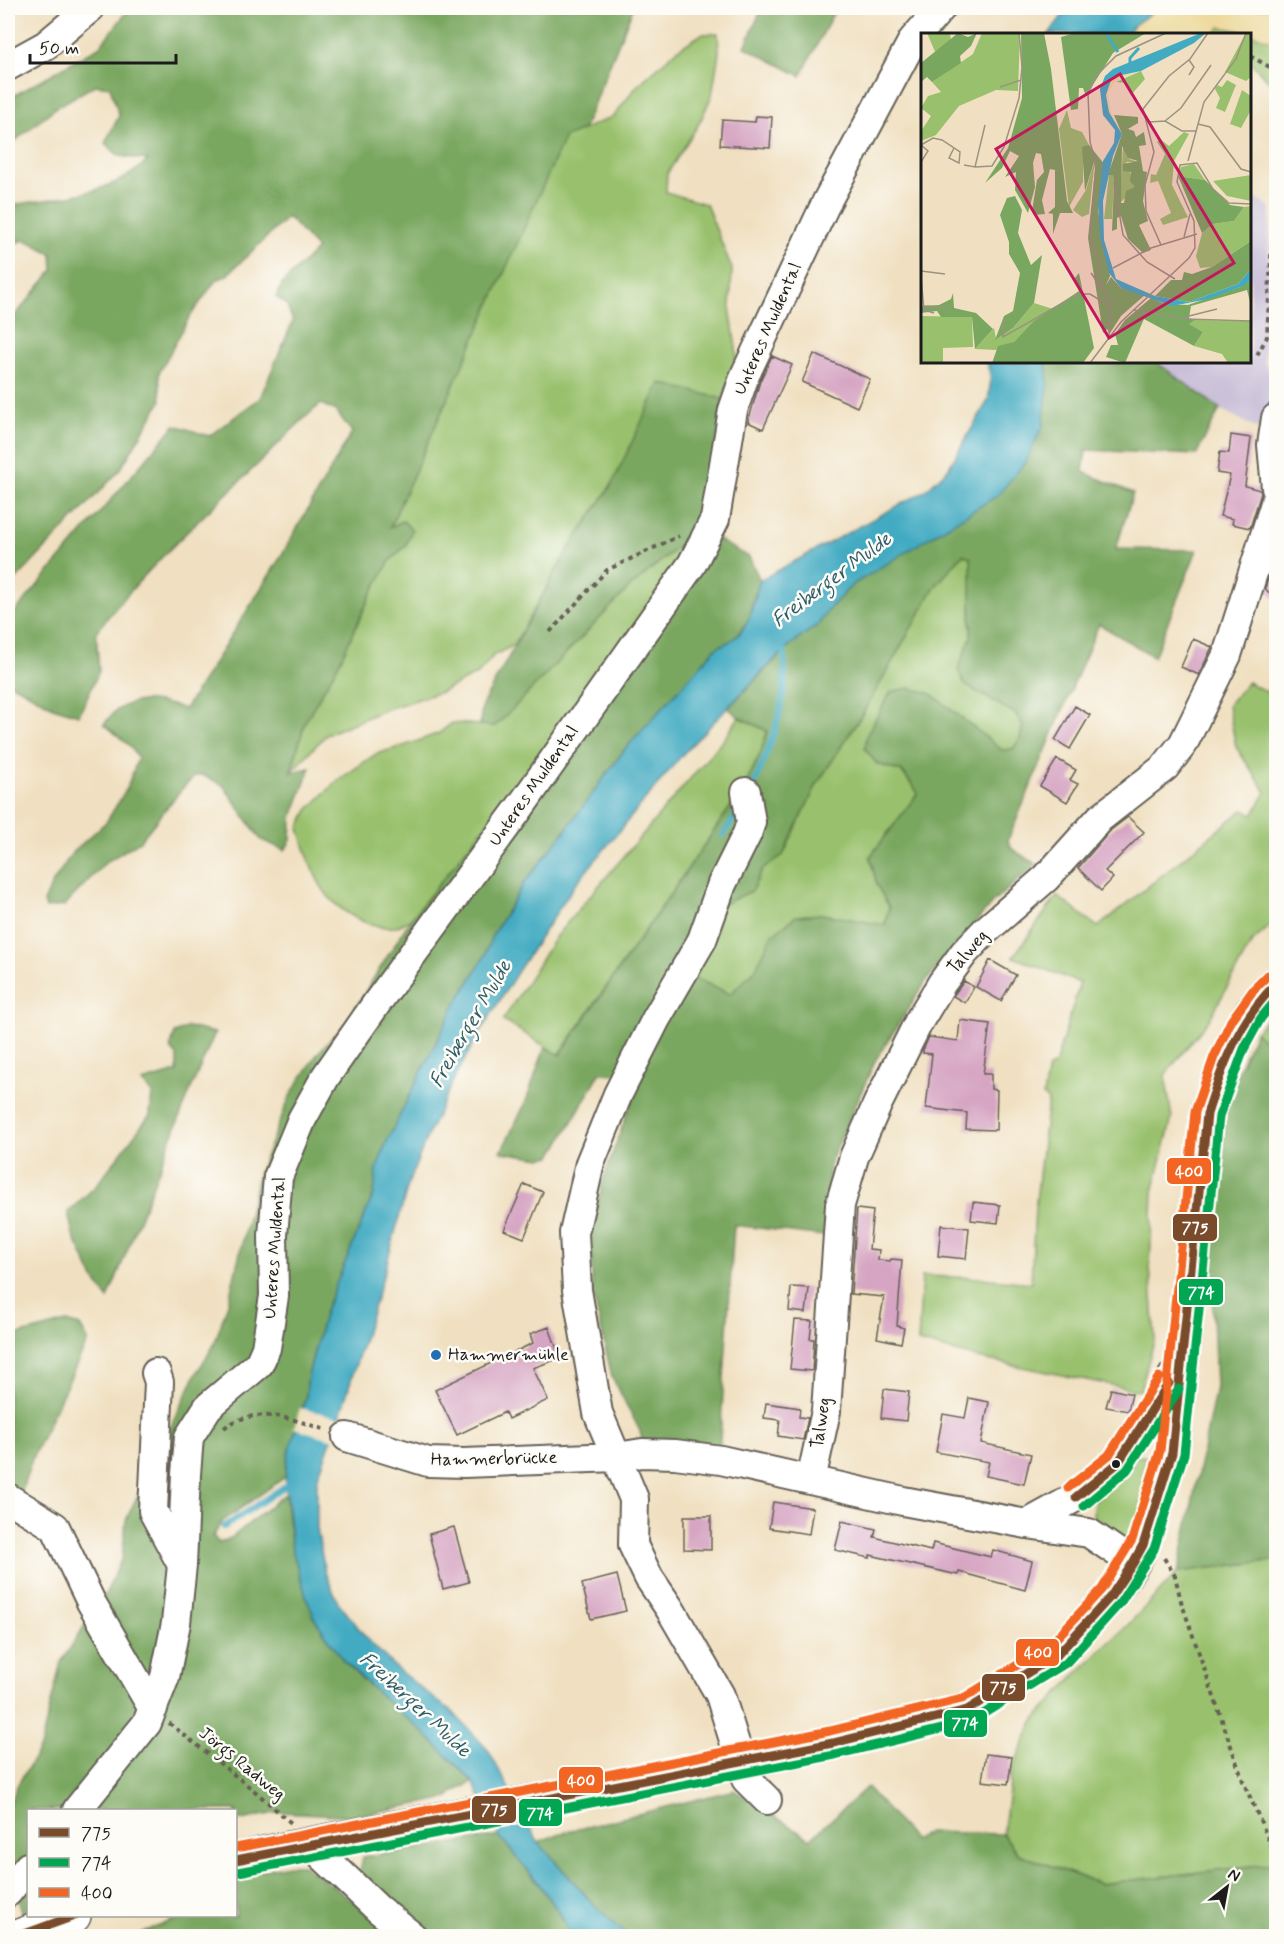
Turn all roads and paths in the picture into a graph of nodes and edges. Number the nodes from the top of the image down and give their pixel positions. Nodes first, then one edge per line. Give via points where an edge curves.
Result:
1 (90, 8) edge
2 (941, 8) edge
3 (1251, 57) edge
4 (8, 66) edge
5 (1276, 73) edge
6 (1276, 159) edge
7 (1257, 354) dead end
8 (1276, 418) edge
9 (1276, 488) edge
10 (1276, 500) edge
11 (715, 519) junction
12 (550, 632) dead end
13 (747, 799) dead end
14 (1276, 984) edge
15 (1182, 1362) junction
16 (156, 1373) dead end
17 (217, 1433) dead end
18 (347, 1437) joint
19 (603, 1458) junction
20 (811, 1480) junction
21 (1076, 1497) junction
22 (8, 1498) edge
23 (1027, 1524) junction
24 (1089, 1533) junction
25 (1138, 1554) junction
26 (182, 1565) junction
27 (153, 1709) junction
28 (767, 1800) dead end
29 (78, 1809) edge
30 (310, 1844) junction
31 (1276, 1857) edge
32 (237, 1860) edge
33 (27, 1868) edge
34 (8, 1892) edge
35 (71, 1917) edge
36 (19, 1936) edge
37 (412, 1936) edge

1 - 4 street via 46,45
2 - 11 street, Unteres Muldental via 913,40 827,201 745,375 733,410
3 - 5 path
6 - 7 path via 1267,338
8 - 9 street via 1272,445
10 - 20 street, Talweg via 1227,655 1183,744 1165,767 1100,818 1046,878 963,953 919,1021 878,1103 854,1157 840,1205 825,1411
11 - 12 path via 607,570
11 - 26 street, Unteres Muldental via 692,564 379,999 326,1076 302,1119 278,1177 273,1235 274,1296 266,1348 259,1364 208,1407 189,1437
13 - 19 street via 751,822 747,834 722,884 702,940 618,1094 590,1163 574,1233 577,1290
14 - 15 main road via 1254,1006 1220,1071 1207,1114
15 - 21 street via 1118,1463
15 - 25 main road via 1172,1453
16 - 26 street via 159,1382 153,1511
17 - 18 path via 230,1423 266,1414
18 - 19 street, Hammerbrücke via 428,1462
19 - 20 street via 675,1454
19 - 28 street via 634,1499 633,1545 720,1695 746,1779
20 - 23 street
21 - 23 street
21 - 24 street via 1074,1511
22 - 27 street via 55,1527 91,1602
23 - 24 street
24 - 25 street
25 - 30 main road, bridge via 1111,1596 1058,1654 967,1710 833,1743
25 - 31 path via 1164,1559 1175,1576 1243,1780
26 - 27 street, Unteres Muldental via 176,1623 165,1677
27 - 29 street, Unteres Muldental via 147,1723
27 - 30 path, Jörgs Radweg via 280,1812
30 - 32 main road
30 - 37 street
33 - 34 street
35 - 36 main road

